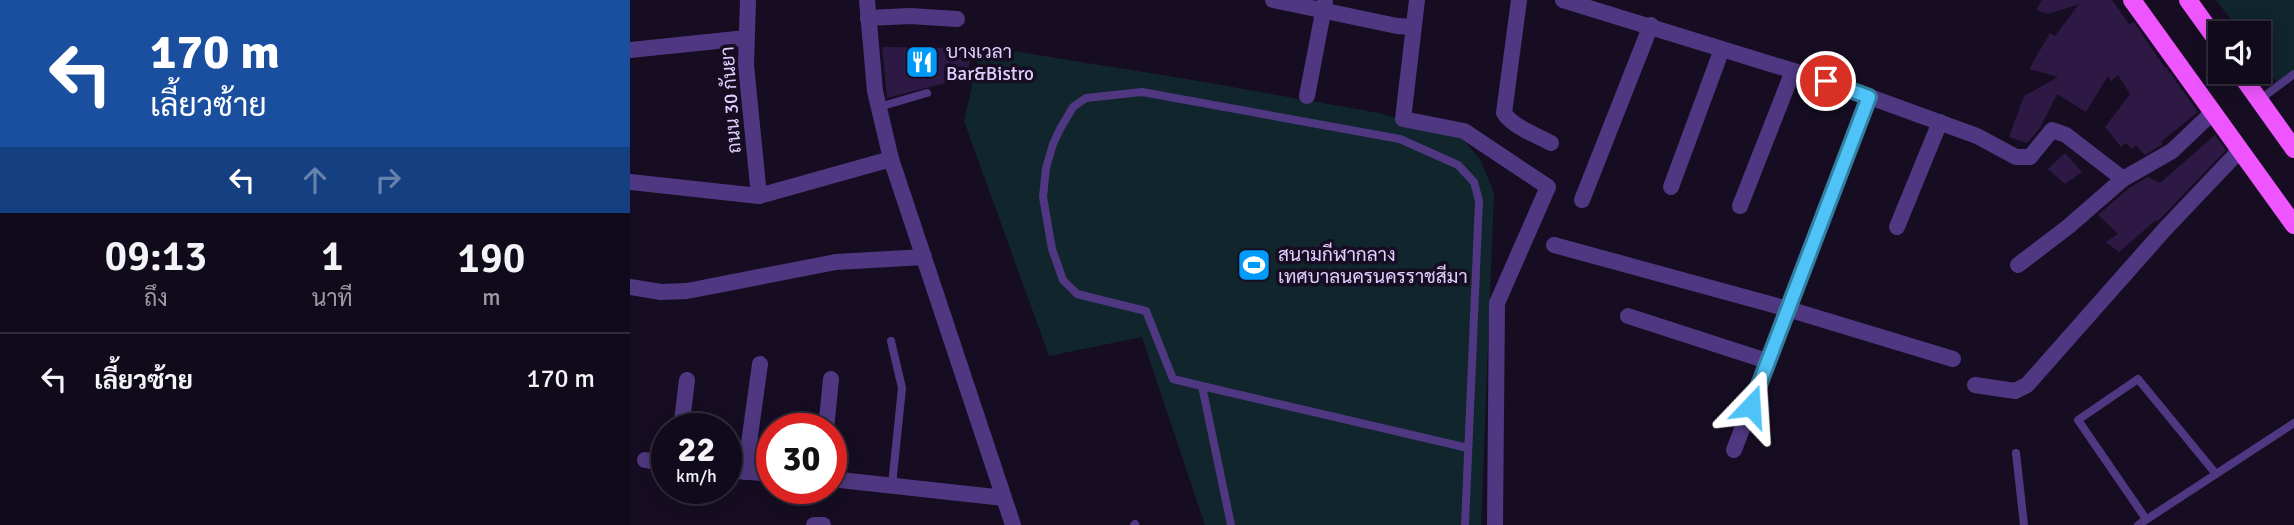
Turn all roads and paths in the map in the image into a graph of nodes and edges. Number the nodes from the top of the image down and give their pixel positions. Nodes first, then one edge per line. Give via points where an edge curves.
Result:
1 (748, 0) edge
2 (867, 0) edge
3 (1273, 0) edge
4 (1417, 0) edge
5 (1519, 0) edge
6 (1563, 0) edge
7 (2132, 0) edge
8 (2188, 0) edge
9 (1586, 3) edge
10 (1325, 5) edge
11 (868, 18) junction
12 (957, 19) dead end
13 (1651, 26) junction
14 (1413, 27) junction
15 (2208, 28) edge
16 (746, 38) junction
17 (1722, 49) junction
18 (630, 50) edge
19 (1793, 71) junction
20 (2294, 74) edge
21 (2248, 84) edge
22 (927, 93) dead end
23 (1307, 96) dead end
24 (1869, 97) junction
25 (2259, 100) junction
26 (879, 107) junction
27 (2213, 112) junction
28 (1940, 122) junction
29 (1551, 143) dead end
30 (2294, 149) edge
31 (2240, 150) junction
32 (891, 159) junction
33 (2123, 179) junction
34 (630, 181) edge
35 (1671, 187) dead end
36 (759, 196) junction
37 (1582, 200) dead end
38 (1740, 206) dead end
39 (2294, 225) edge
40 (1898, 227) dead end
41 (1554, 245) dead end
42 (924, 257) junction
43 (2018, 265) dead end
44 (630, 287) edge
45 (1788, 309) junction
46 (1629, 316) dead end
47 (891, 341) dead end
48 (1953, 359) dead end
49 (1767, 361) junction
50 (760, 364) dead end
51 (831, 379) dead end
52 (687, 380) dead end
53 (1975, 385) dead end
54 (1202, 386) junction
55 (683, 413) edge
56 (828, 413) edge
57 (2294, 423) edge
58 (1468, 448) junction
59 (1734, 450) dead end
60 (2016, 453) dead end
61 (645, 460) dead end
62 (651, 461) edge
63 (742, 472) edge
64 (745, 472) junction
65 (756, 473) edge
66 (2216, 474) junction
67 (847, 481) edge
68 (892, 485) junction
69 (1004, 498) junction
70 (2146, 519) junction
71 (814, 525) edge
72 (822, 525) edge
73 (1013, 525) edge
74 (1231, 525) edge
75 (1465, 525) edge
76 (1495, 525) edge
77 (2024, 525) edge
78 (2138, 525) edge

1 - 16 street, ถนน 30 กันยา
2 - 11 street
3 - 10 street
4 - 14 street
5 - 29 street via 1504,113
6 - 9 street
7 - 27 main road
8 - 15 main road
9 - 13 street
10 - 14 street
10 - 23 street
11 - 12 street
11 - 26 street
13 - 17 street
13 - 37 street
14 - 76 street via 1402,119 1464,131 1548,187 1496,303
16 - 18 street
16 - 36 street, ถนน 30 กันยา
17 - 19 street
17 - 35 street
19 - 24 street
19 - 38 street
20 - 25 lane
21 - 25 main road
22 - 26 lane
24 - 28 street
24 - 45 street
25 - 30 main road
26 - 32 street
27 - 31 main road
27 - 33 street via 2172,151
28 - 33 street via 2016,157 2030,157 2052,130 2066,135
28 - 40 street
31 - 39 main road
31 - 53 street via 2027,386 2015,390
32 - 36 street
32 - 42 street
33 - 43 street
34 - 36 street
41 - 45 street
42 - 44 street via 836,262 687,291
42 - 69 street
45 - 48 street
45 - 49 street
46 - 49 street
47 - 68 lane via 902,388
49 - 59 street
50 - 64 street
51 - 56 street
52 - 55 street
54 - 58 lane
54 - 58 lane via 1173,379 1146,311 1077,294 1063,280 1042,197 1053,144 1073,107 1086,98 1142,92 1400,139 1458,166 1474,182 1479,201
54 - 74 lane
57 - 66 lane
58 - 75 lane
60 - 77 lane
61 - 62 street
63 - 64 street
64 - 65 street
66 - 70 lane
66 - 70 lane via 2138,379 2078,420
67 - 68 street
68 - 69 street
69 - 73 street
70 - 78 lane
71 - 72 street

